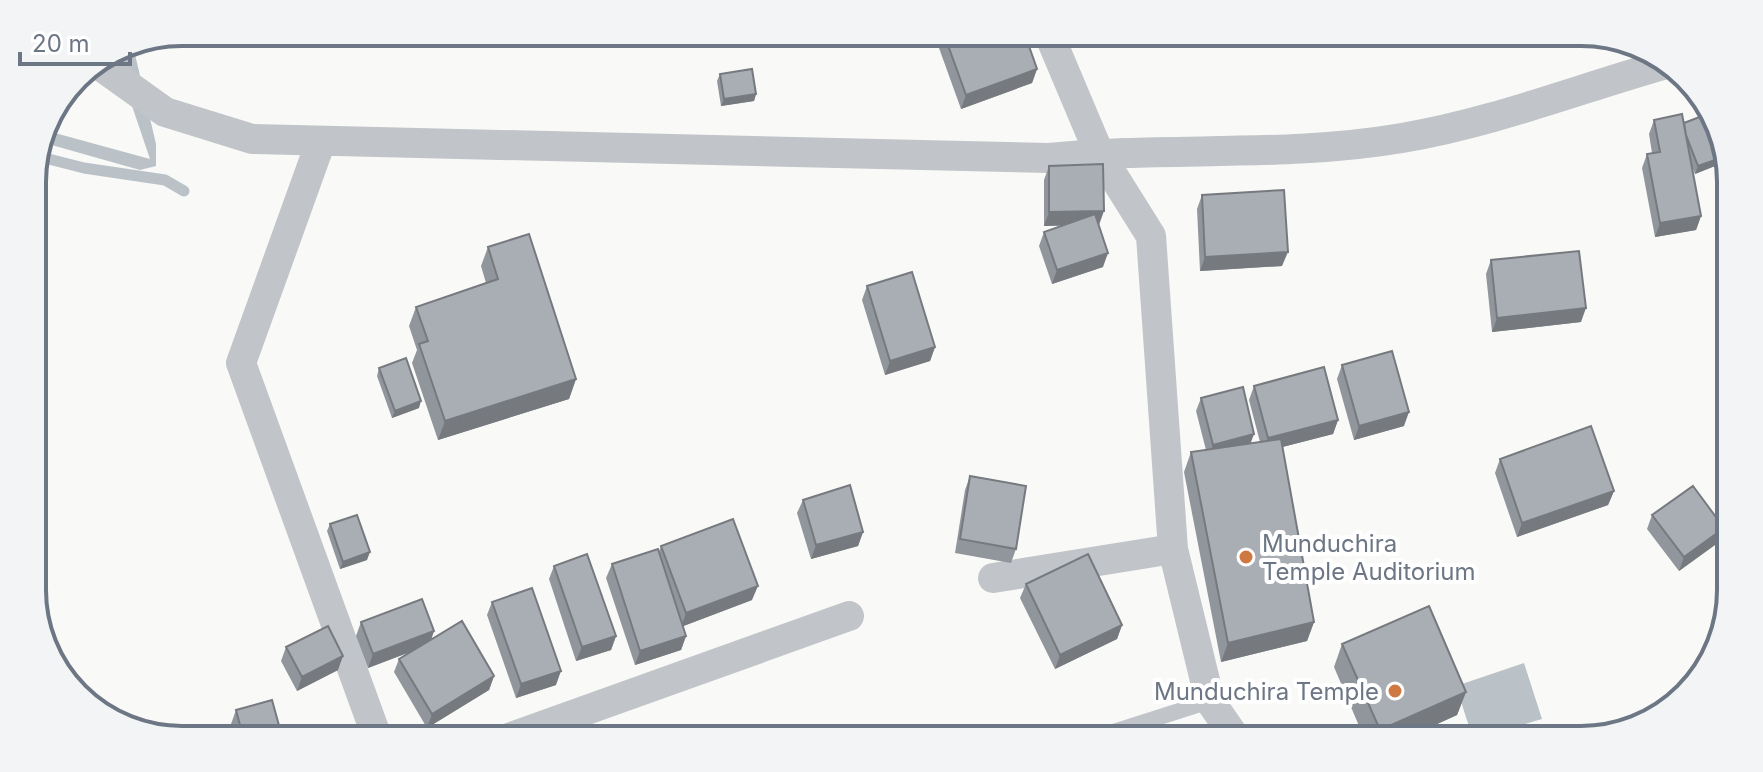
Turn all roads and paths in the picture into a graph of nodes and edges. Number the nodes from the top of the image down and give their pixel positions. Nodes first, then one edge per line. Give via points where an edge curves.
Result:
1 (1054, 46) edge
2 (1655, 68) edge
3 (106, 69) edge
4 (321, 141) junction
5 (1099, 153) junction
6 (1173, 549) junction
7 (993, 578) dead end
8 (849, 616) dead end
9 (1210, 701) junction
10 (373, 726) edge
11 (542, 726) edge
12 (1132, 726) edge
13 (1227, 726) edge

1 - 5 street
2 - 5 street via 1503,116 1401,138 1200,154
3 - 4 street via 165,112 252,139
4 - 5 street via 1049,158
4 - 10 street via 241,363
5 - 6 street via 1151,236
6 - 7 street
6 - 9 street
8 - 11 street
9 - 12 lane
9 - 13 street

